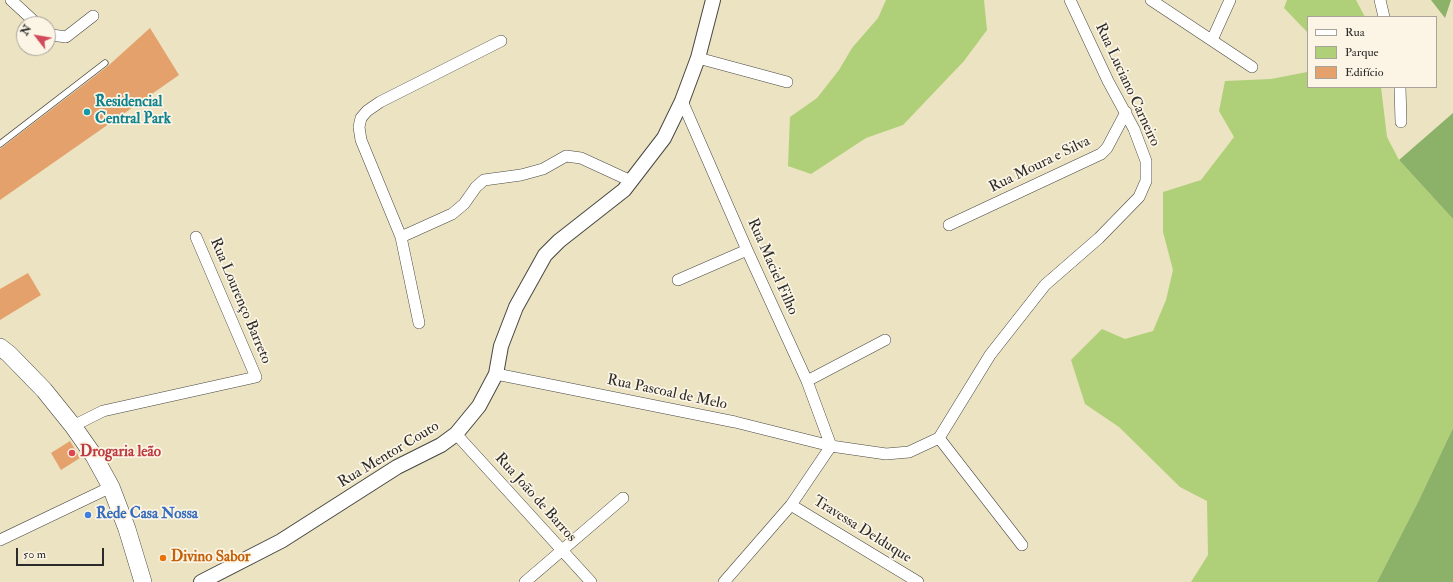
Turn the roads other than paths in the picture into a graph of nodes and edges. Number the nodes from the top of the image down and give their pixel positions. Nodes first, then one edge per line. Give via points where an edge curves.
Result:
1 (10, 0) edge
2 (713, 0) edge
3 (1070, 0) edge
4 (1151, 0) edge
5 (1230, 0) edge
6 (1380, 0) edge
7 (28, 16) edge
8 (93, 16) dead end
9 (1384, 16) edge
10 (56, 36) edge
11 (1212, 40) junction
12 (501, 41) dead end
13 (698, 58) junction
14 (105, 63) dead end
15 (1252, 66) dead end
16 (787, 82) dead end
17 (1400, 88) edge
18 (682, 101) junction
19 (1126, 112) junction
20 (1401, 122) dead end
21 (0, 144) edge
22 (631, 181) junction
23 (949, 225) dead end
24 (196, 237) dead end
25 (401, 237) junction
26 (747, 250) junction
27 (678, 280) dead end
28 (419, 323) dead end
29 (885, 340) dead end
30 (3, 354) edge
31 (496, 374) junction
32 (807, 381) junction
33 (74, 426) junction
34 (456, 434) junction
35 (939, 438) junction
36 (831, 446) junction
37 (111, 486) junction
38 (623, 498) dead end
39 (791, 504) junction
40 (0, 540) edge
41 (1022, 545) dead end
42 (562, 550) junction
43 (143, 582) edge
44 (202, 582) edge
45 (525, 582) edge
46 (591, 582) edge
47 (724, 582) edge
48 (918, 582) edge

1 - 7 street
2 - 13 street, Rua Mentor Couto
3 - 19 street, Rua Luciano Carneiro via 1108,81
4 - 11 street
5 - 11 street
6 - 9 street
8 - 10 street via 66,37
11 - 15 street
12 - 25 street via 380,102 367,110 361,118 358,127 361,140
13 - 16 street
13 - 18 street, Rua Mentor Couto
14 - 21 lane
17 - 20 street
18 - 22 street, Rua Mentor Couto via 664,138
18 - 26 street, Rua Maciel Filho
19 - 23 street, Rua Moura e Silva via 1101,154
19 - 35 street, Rua Luciano Carneiro via 1146,161 1146,181 1139,197 1099,238 1045,284 990,355
22 - 25 street via 581,158 566,156 543,169 484,180 452,214
22 - 31 street, Rua Mentor Couto via 624,190 564,236 545,255 516,307 501,346
24 - 33 street, Rua Lourenço Barreto via 256,377 103,411
25 - 28 street
26 - 27 street
26 - 32 street, Rua Maciel Filho
29 - 32 street
30 - 33 main road via 44,390
31 - 34 street, Rua Mentor Couto via 478,406
31 - 36 street, Rua Pascoal de Melo via 735,422
32 - 36 street, Rua Maciel Filho
33 - 37 main road
34 - 42 street, Rua João de Barros
34 - 44 street, Rua Mentor Couto via 441,445 396,467 281,541
35 - 36 street, Rua Pascoal de Melo via 909,452 886,454
35 - 41 street
36 - 39 street
37 - 40 street
37 - 43 main road
38 - 42 street
39 - 47 street
39 - 48 street, Travessa Delduque
42 - 45 street
42 - 46 street, Rua João de Barros

